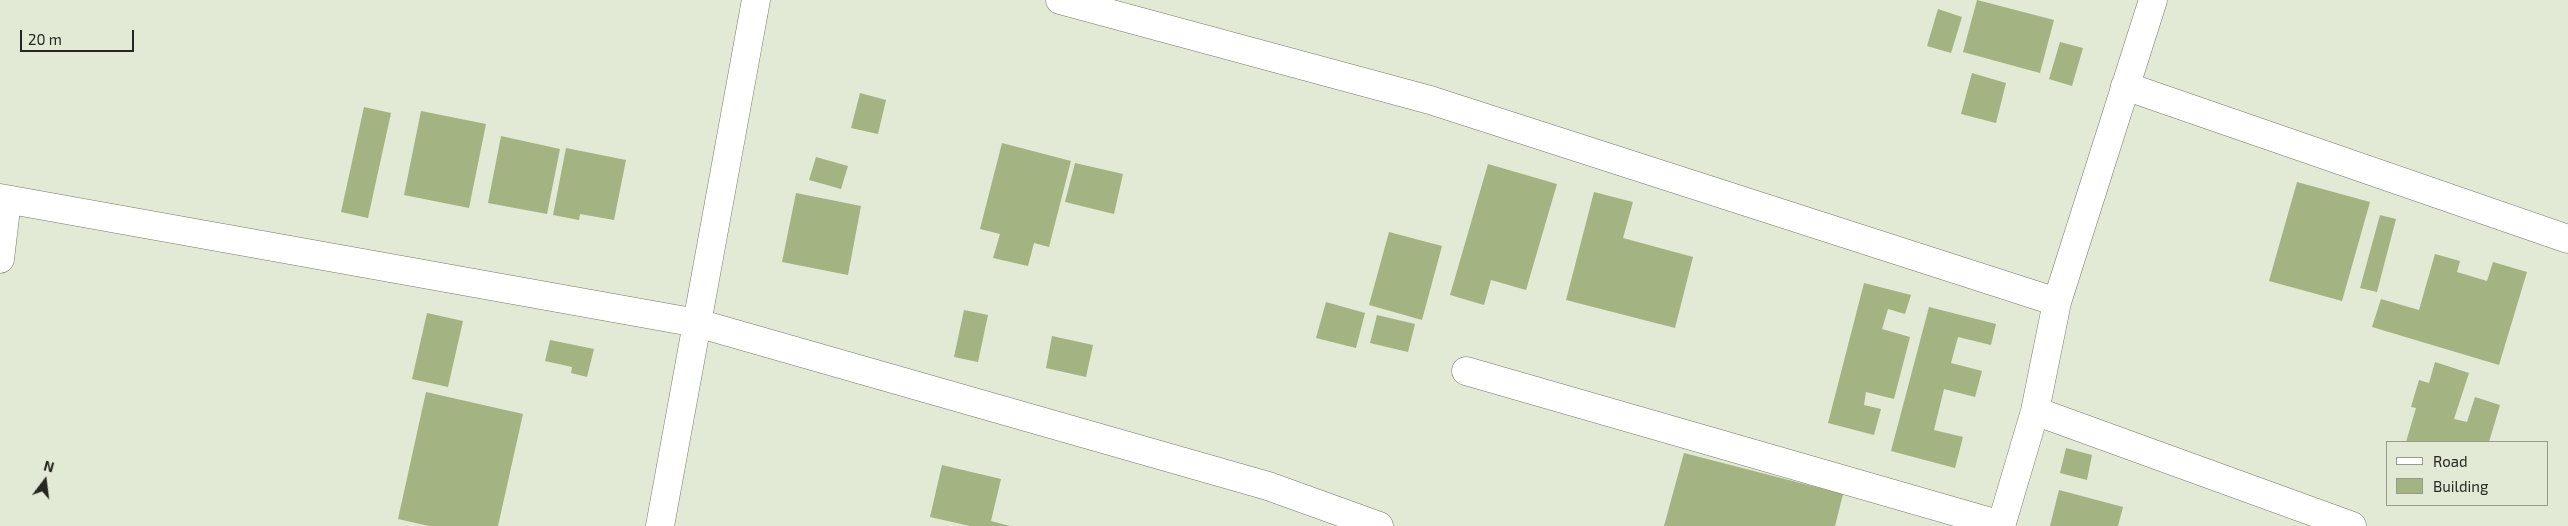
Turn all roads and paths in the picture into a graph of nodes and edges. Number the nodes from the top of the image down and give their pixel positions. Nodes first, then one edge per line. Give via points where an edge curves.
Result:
1 (756, 0) edge
2 (1060, 0) edge
3 (2153, 0) edge
4 (2125, 86) junction
5 (4, 199) edge
6 (2568, 240) edge
7 (0, 259) edge
8 (2057, 302) junction
9 (697, 324) junction
10 (1466, 371) dead end
11 (2035, 411) junction
12 (2001, 525) edge
13 (660, 526) edge
14 (1379, 526) edge
15 (2352, 526) edge

1 - 9 street
2 - 8 street via 1430,100
3 - 4 street
4 - 6 street
4 - 8 street
5 - 7 street
5 - 9 street
8 - 11 street
9 - 13 street
9 - 14 street via 1268,486
10 - 12 street
11 - 12 street
11 - 15 street

